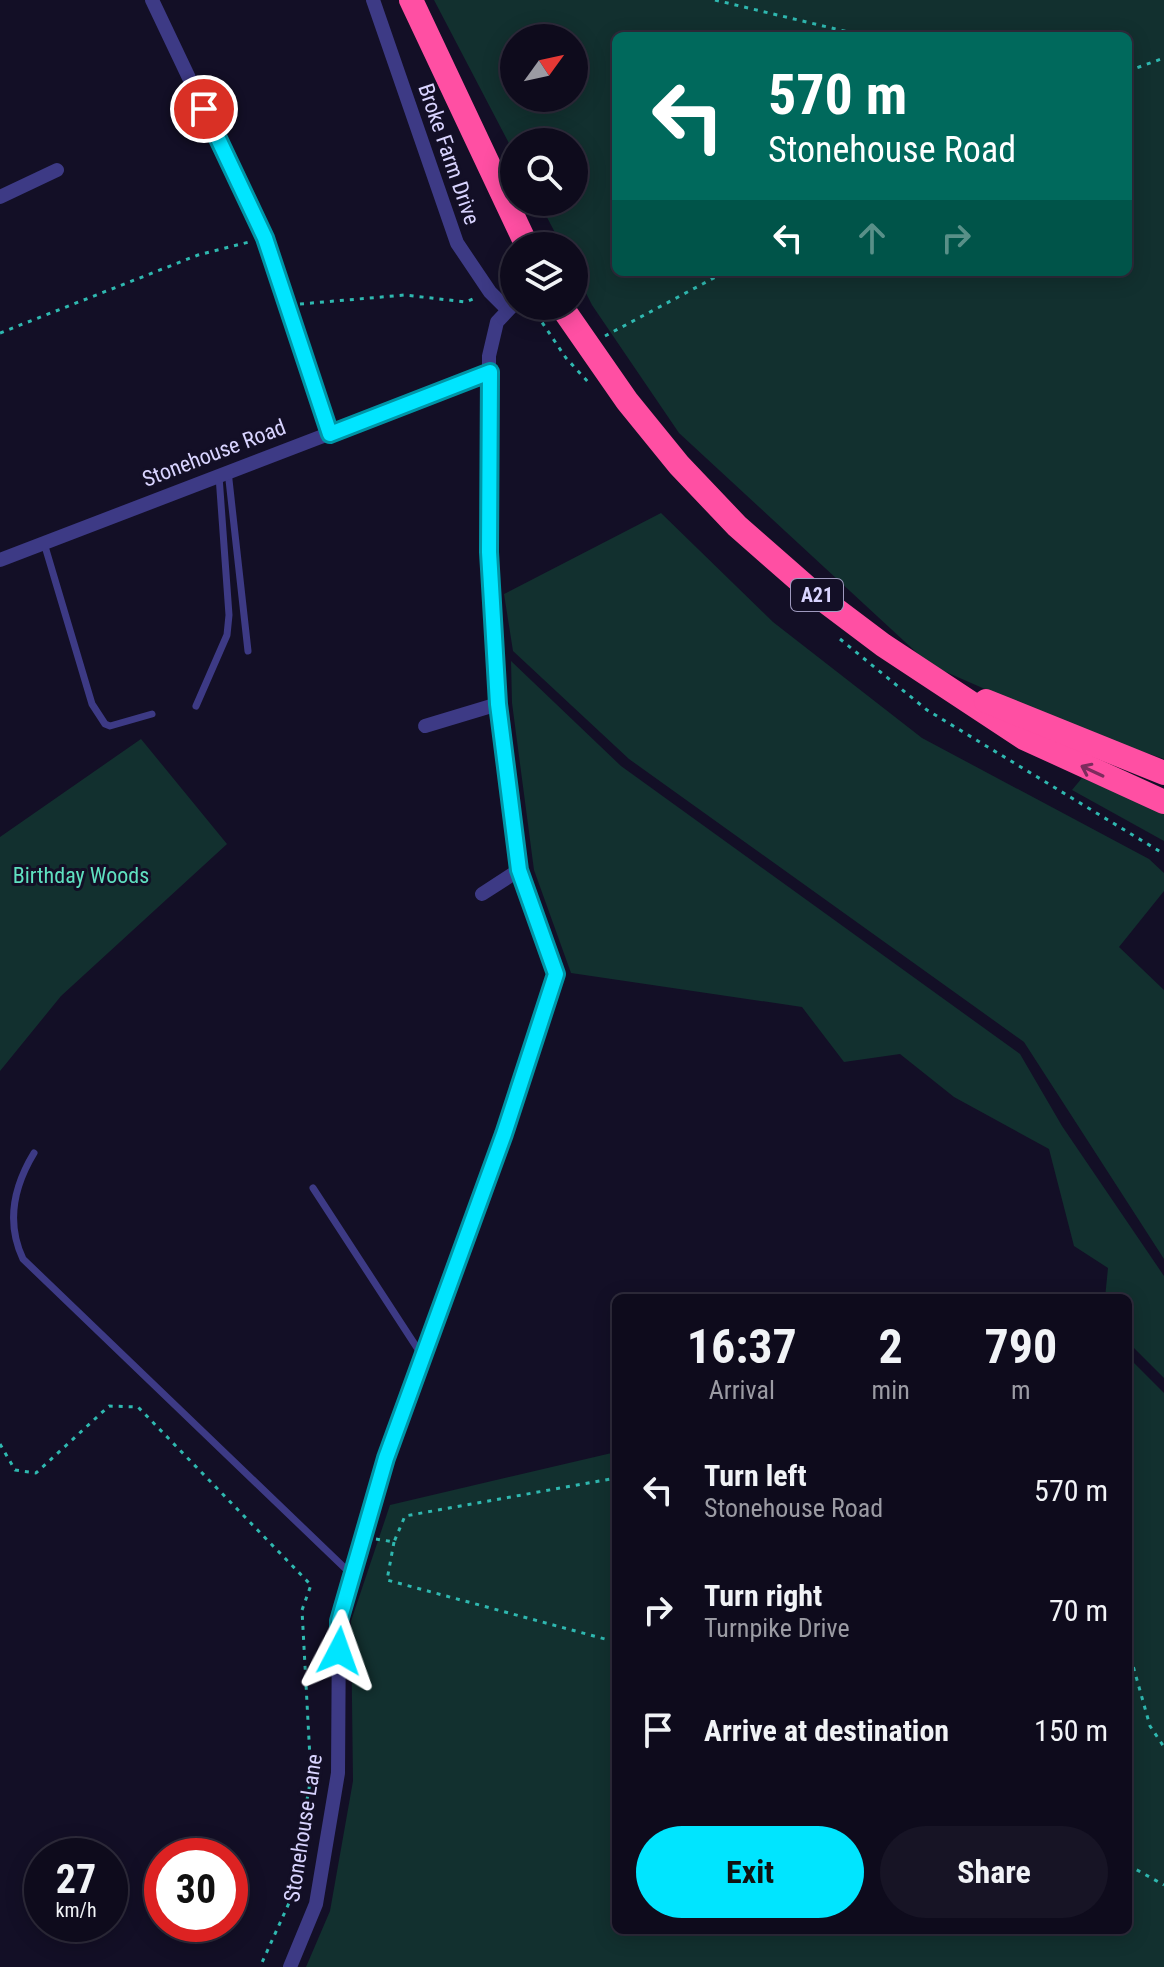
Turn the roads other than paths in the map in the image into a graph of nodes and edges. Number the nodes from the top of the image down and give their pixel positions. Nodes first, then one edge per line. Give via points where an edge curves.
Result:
1 (152, 0) edge
2 (373, 0) edge
3 (411, 0) edge
4 (57, 170) dead end
5 (0, 197) edge
6 (520, 232) edge
7 (500, 299) edge
8 (500, 320) edge
9 (571, 320) edge
10 (490, 372) junction
11 (330, 434) junction
12 (224, 472) junction
13 (44, 543) junction
14 (0, 560) edge
15 (248, 651) dead end
16 (950, 687) junction
17 (498, 704) junction
18 (196, 706) dead end
19 (152, 714) dead end
20 (425, 726) dead end
21 (1164, 773) edge
22 (1164, 802) edge
23 (519, 870) junction
24 (482, 894) dead end
25 (34, 1153) dead end
26 (313, 1188) dead end
27 (424, 1359) junction
28 (352, 1575) junction
29 (290, 1967) edge

1 - 11 street via 265,238
2 - 7 street, Broke Farm Drive via 457,243
3 - 6 highway
4 - 5 street
8 - 10 street, Stonehouse Lane via 493,329
9 - 16 highway, A21 via 643,422 737,526 833,608
10 - 11 street, Stonehouse Road
10 - 17 street, Stonehouse Lane via 489,552
11 - 12 street, Stonehouse Road
12 - 13 street, Stonehouse Road
12 - 15 lane
12 - 18 lane via 227,635
13 - 14 street, Stonehouse Road
13 - 19 lane via 99,717 110,726
16 - 21 highway, A21
22 -> 16 highway, A21 via 1024,738
17 - 20 street
17 - 23 street, Stonehouse Lane
23 - 24 street
23 - 27 street, Stonehouse Lane via 556,974
25 - 28 lane via 22,1173 14,1205 13,1228 23,1259
26 - 27 lane
27 - 28 street, Stonehouse Lane via 386,1458
28 - 29 street, Stonehouse Lane via 339,1621 335,1788 316,1904

